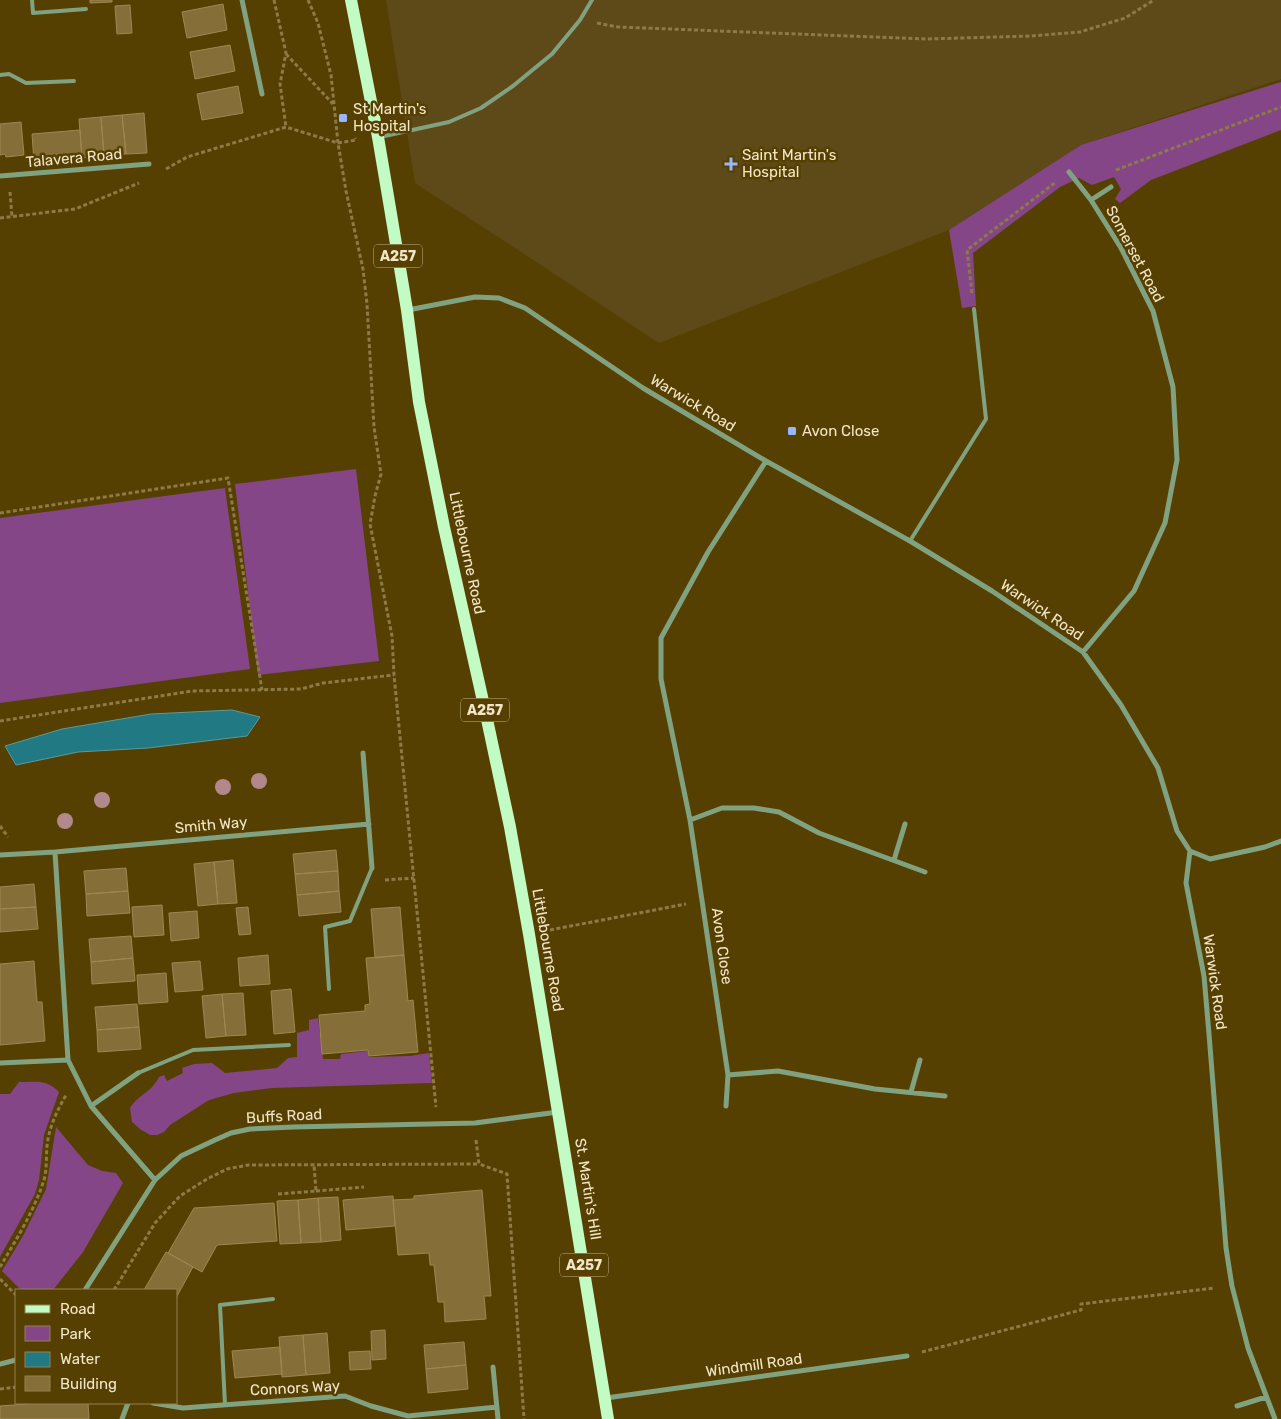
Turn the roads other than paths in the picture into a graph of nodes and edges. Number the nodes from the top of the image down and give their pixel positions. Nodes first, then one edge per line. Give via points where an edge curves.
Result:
1 (32, 0) edge
2 (242, 0) edge
3 (351, 0) edge
4 (592, 0) edge
5 (86, 9) dead end
6 (0, 75) edge
7 (74, 81) dead end
8 (262, 94) dead end
9 (378, 137) junction
10 (149, 164) dead end
11 (1069, 172) dead end
12 (0, 176) edge
13 (1111, 188) dead end
14 (1091, 200) junction
15 (974, 309) dead end
16 (407, 310) junction
17 (766, 461) junction
18 (910, 541) junction
19 (1083, 652) junction
20 (363, 754) dead end
21 (690, 820) junction
22 (369, 824) junction
23 (905, 824) dead end
24 (1281, 841) edge
25 (1190, 851) junction
26 (55, 852) junction
27 (0, 855) edge
28 (894, 860) junction
29 (372, 868) joint
30 (925, 872) dead end
31 (329, 989) dead end
32 (289, 1045) dead end
33 (68, 1060) junction
34 (920, 1060) dead end
35 (0, 1063) edge
36 (138, 1073) joint
37 (728, 1075) junction
38 (911, 1092) junction
39 (945, 1096) dead end
40 (91, 1106) junction
41 (726, 1106) dead end
42 (559, 1112) junction
43 (155, 1180) junction
44 (86, 1289) edge
45 (272, 1299) dead end
46 (907, 1356) road end
47 (15, 1360) edge
48 (0, 1364) edge
49 (493, 1367) dead end
50 (1266, 1397) junction
51 (605, 1398) junction
52 (128, 1404) edge
53 (159, 1404) edge
54 (225, 1405) junction
55 (1237, 1406) dead end
56 (497, 1407) junction
57 (122, 1419) edge
58 (498, 1419) edge
59 (608, 1419) edge
60 (1275, 1419) edge

1 - 5 lane via 33,13
2 - 8 street
3 - 9 main road, Littlebourne Road / A257
4 - 9 lane via 552,54 481,108 449,122
6 - 7 lane via 9,74 26,83
9 - 16 main road, Littlebourne Road / A257
10 - 12 street, Talavera Road
11 - 14 street, Somerset Road
13 - 14 street, Somerset Road
14 - 19 street, Somerset Road via 1121,248 1153,311 1173,387 1176,460 1165,523 1134,591
15 - 18 lane via 986,419
16 - 17 street, Warwick Road via 475,297 500,298 525,308 643,388
16 - 42 main road, Littlebourne Road / A257 via 421,411 508,818
17 - 18 street, Warwick Road
17 - 21 street, Avon Close via 708,552 660,638 661,679
18 - 19 street, Warwick Road
19 - 25 street, Warwick Road via 1121,705 1158,768 1177,831
20 - 22 street
21 - 28 street via 722,808 779,812 819,834
21 - 37 street, Avon Close
22 - 26 street, Smith Way
22 - 29 street
23 - 28 street
24 - 25 street via 1210,859
25 - 50 street, Warwick Road via 1186,883 1204,976 1226,1248 1248,1348
26 - 27 street, Smith Way
26 - 33 street
28 - 30 street
29 - 31 lane via 350,921 325,927
32 - 36 lane via 193,1050
33 - 35 street
33 - 40 street
34 - 38 street
36 - 40 street
37 - 38 street via 778,1071 874,1089
37 - 41 street, Avon Close
38 - 39 street
40 - 43 street
42 - 43 street, Buffs Road via 475,1123 250,1129 232,1133 181,1156
42 - 51 main road, St. Martin's Hill / A257
43 - 44 street, Buffs Road
45 - 54 lane via 220,1304
46 - 51 street, Windmill Road
47 - 48 street
49 - 56 street
50 - 55 street
50 - 60 street, Warwick Road
51 - 59 main road, St. Martin's Hill / A257
52 - 57 street
53 - 54 street, Connors Way via 183,1408
54 - 56 street, Connors Way via 345,1396 408,1416
56 - 58 street

